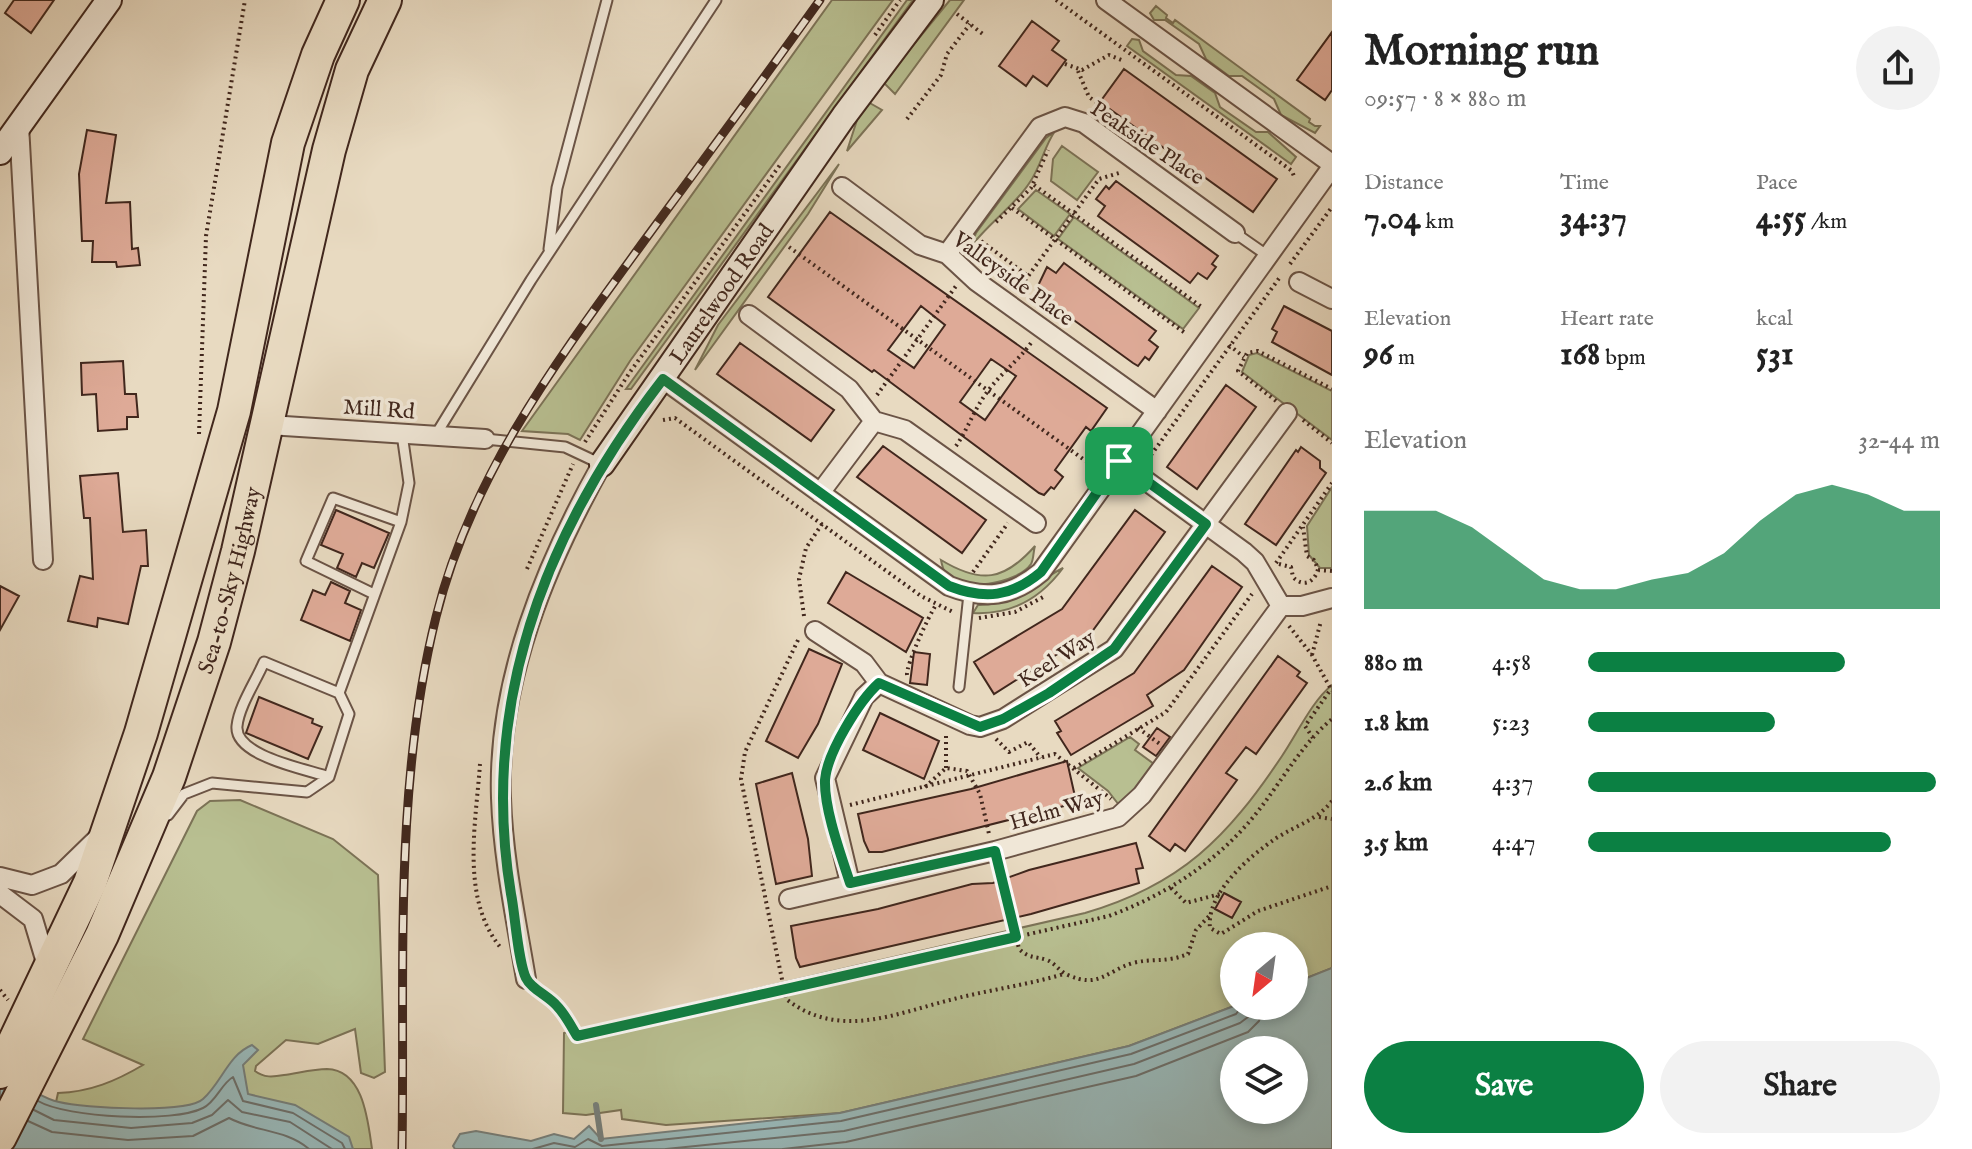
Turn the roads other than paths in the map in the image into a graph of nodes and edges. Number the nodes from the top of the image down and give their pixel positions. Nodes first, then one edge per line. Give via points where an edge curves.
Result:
1 (109, 0) edge
2 (343, 0) edge
3 (385, 0) edge
4 (607, 0) edge
5 (716, 0) edge
6 (931, 0) edge
7 (1106, 0) edge
8 (19, 125) junction
9 (0, 152) edge
10 (1332, 165) edge
11 (842, 187) dead end
12 (1235, 233) joint
13 (548, 253) junction
14 (947, 254) junction
15 (1268, 256) junction
16 (1299, 282) dead end
17 (1332, 299) edge
18 (749, 315) dead end
19 (663, 379) junction
20 (1157, 411) junction
21 (1287, 413) dead end
22 (874, 421) junction
23 (269, 425) junction
24 (402, 434) junction
25 (435, 436) junction
26 (485, 439) joint
27 (1119, 461) junction
28 (602, 464) junction
29 (820, 493) junction
30 (401, 522) junction
31 (1036, 523) dead end
32 (1206, 524) junction
33 (43, 560) dead end
34 (374, 594) junction
35 (969, 594) junction
36 (1326, 605) edge
37 (1281, 606) junction
38 (815, 631) dead end
39 (879, 683) junction
40 (959, 687) dead end
41 (339, 693) junction
42 (329, 777) junction
43 (114, 818) junction
44 (137, 856) junction
45 (0, 877) edge
46 (850, 883) junction
47 (0, 894) edge
48 (789, 899) dead end
49 (49, 973) junction
50 (526, 979) road end
51 (12, 1071) edge
52 (0, 1137) edge

1 - 8 street
2 - 23 highway via 331,73 251,405 254,416
2 - 43 highway, Sea-to-Sky Highway via 288,143 234,411
3 - 23 highway, Sea-to-Sky Highway via 352,70 329,150
4 - 13 lane via 557,188
5 - 13 lane
6 - 19 street, Laurelwood Road via 844,116
7 - 10 street
8 - 9 street
8 - 33 street
10 - 15 street
11 - 14 street, Valleyside Place via 920,245
12 - 14 street, Peakside Place via 1084,123 1065,117 1040,127
12 - 15 lane
13 - 25 lane
14 - 20 street, Valleyside Place via 976,281
15 - 20 street
16 - 17 street
18 - 22 street via 849,389
19 - 28 street, Laurelwood Road
19 - 29 street
20 - 27 street
21 - 32 street, Keel Way
22 - 29 street
22 - 31 street via 905,430
23 - 24 street, Mill Rd
23 - 43 highway via 246,458 160,724
23 - 44 highway, Sea-to-Sky Highway via 214,642
24 - 25 street, Mill Rd
24 - 30 lane via 409,483
25 - 26 street, Mill Rd
26 - 28 lane via 565,447
27 - 32 street
27 - 35 street via 1041,572 1006,594
28 - 50 street, Laurelwood Road via 566,530 537,603 516,672 503,744 504,826
29 - 35 street via 949,586
30 - 34 lane
30 - 34 lane via 333,498 306,561
32 - 37 street via 1255,562
32 - 39 street, Keel Way via 1114,649 1003,719 970,725
34 - 41 lane
35 - 40 lane
36 - 37 street
37 - 46 street, Helm Way via 1127,812 995,851
38 - 39 street, Keel Way via 864,663
39 - 46 street via 864,697 825,778
41 - 42 lane via 349,714
41 - 42 lane via 264,662 237,725 239,741 250,751
42 - 44 lane via 307,792 212,783 184,794
43 - 45 street via 61,874 32,885
43 - 49 highway, Sea-to-Sky Highway
44 - 51 highway, Sea-to-Sky Highway
46 - 48 street, Helm Way
47 - 49 street via 33,919
49 - 51 highway, Sea-to-Sky Highway
51 - 52 highway, Sea-to-Sky Highway

